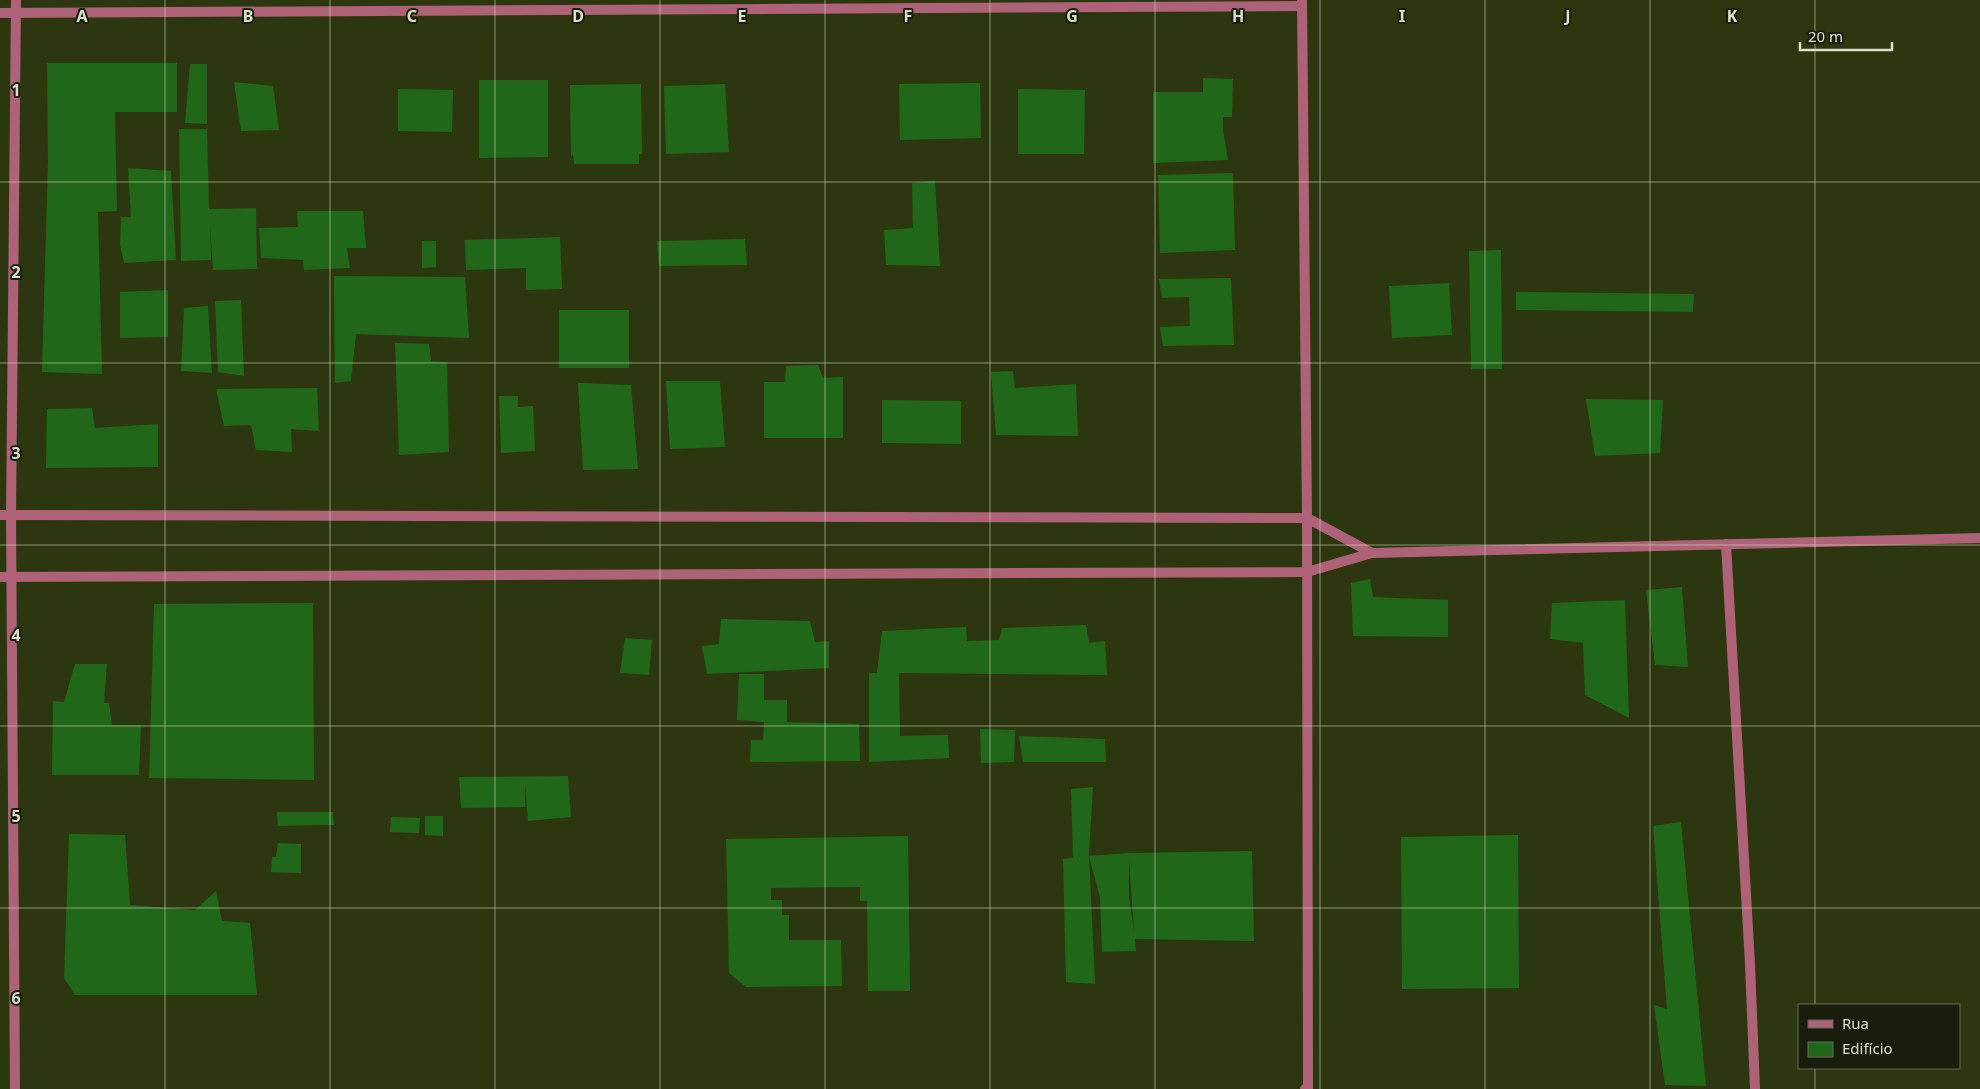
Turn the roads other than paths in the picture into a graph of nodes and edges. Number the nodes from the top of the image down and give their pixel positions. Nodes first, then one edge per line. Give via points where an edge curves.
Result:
1 (16, 0) edge
2 (1302, 3) edge
3 (0, 13) edge
4 (16, 13) junction
5 (0, 515) edge
6 (11, 515) junction
7 (1307, 518) junction
8 (1980, 538) edge
9 (1726, 544) junction
10 (1372, 553) junction
11 (1307, 572) junction
12 (0, 577) edge
13 (13, 577) junction
14 (15, 1089) edge
15 (1307, 1089) edge
16 (1755, 1089) edge

1 - 4 street
2 - 4 street
2 - 7 street
3 - 4 street
4 - 6 street
5 - 6 street
6 - 7 street
6 - 13 street
7 - 10 street
7 - 11 street
8 - 9 street
9 - 10 street
9 - 16 street
10 - 11 street
11 - 13 street
11 - 15 street
12 - 13 street
13 - 14 street

